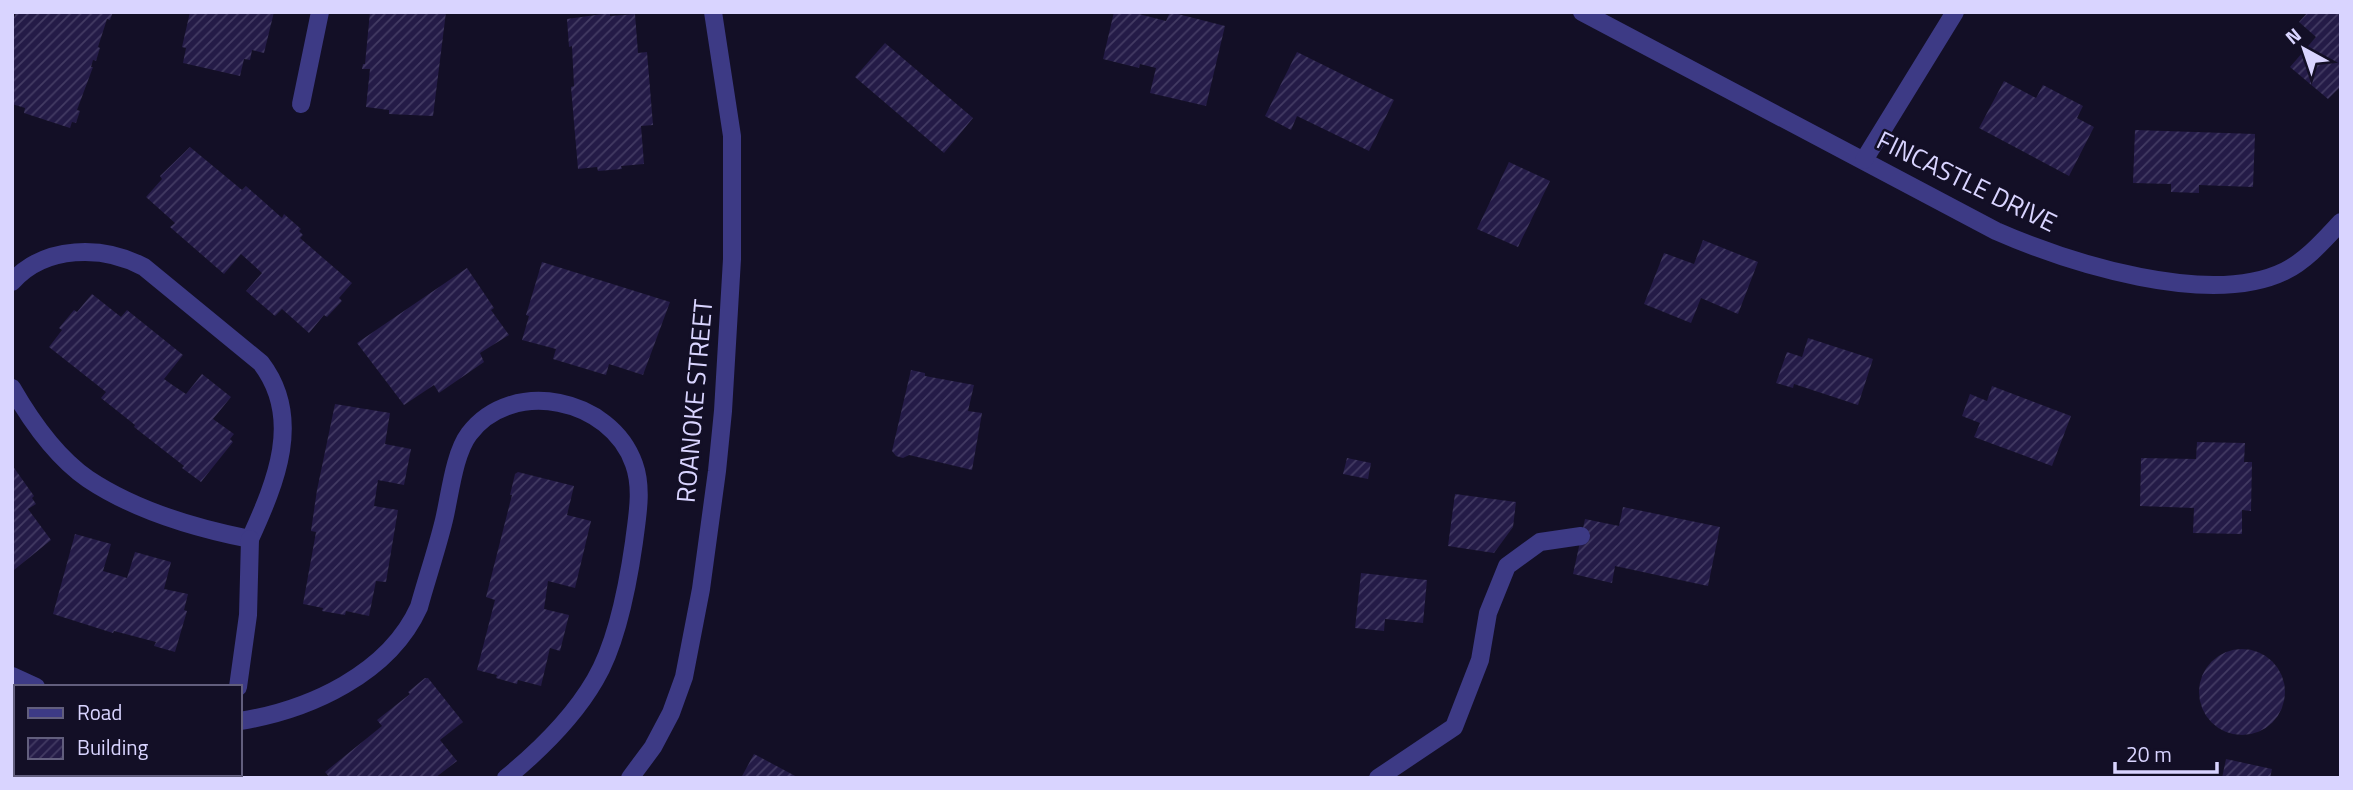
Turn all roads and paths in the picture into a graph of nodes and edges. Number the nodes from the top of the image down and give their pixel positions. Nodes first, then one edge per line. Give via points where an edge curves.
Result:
1 (320, 12) edge
2 (713, 12) edge
3 (1582, 12) edge
4 (1955, 12) edge
5 (301, 104) dead end
6 (1864, 160) junction
7 (2341, 222) edge
8 (12, 282) edge
9 (12, 388) edge
10 (1581, 536) dead end
11 (250, 539) junction
12 (12, 676) edge
13 (32, 685) edge
14 (238, 685) edge
15 (242, 721) edge
16 (506, 778) edge
17 (630, 778) edge
18 (1378, 778) edge

1 - 5 street
2 - 17 street, ROANOKE STREET via 732,136 732,258 717,471 684,677 653,747
3 - 6 street, FINCASTLE DRIVE
4 - 6 street
6 - 7 street, FINCASTLE DRIVE via 2036,248 2148,278 2246,284 2302,260
8 - 11 street via 37,262 62,254 108,254 132,260 261,363 273,378 283,412 275,480
9 - 11 street via 35,425 87,478 129,502 190,525
10 - 18 street via 1540,542 1507,566 1488,613 1480,660 1454,727
11 - 14 street via 248,614
12 - 13 street
15 - 16 street via 312,700 359,675 393,648 419,607 468,435 499,408 542,400 561,403 606,424 634,462 639,488 630,574 596,678 563,724

